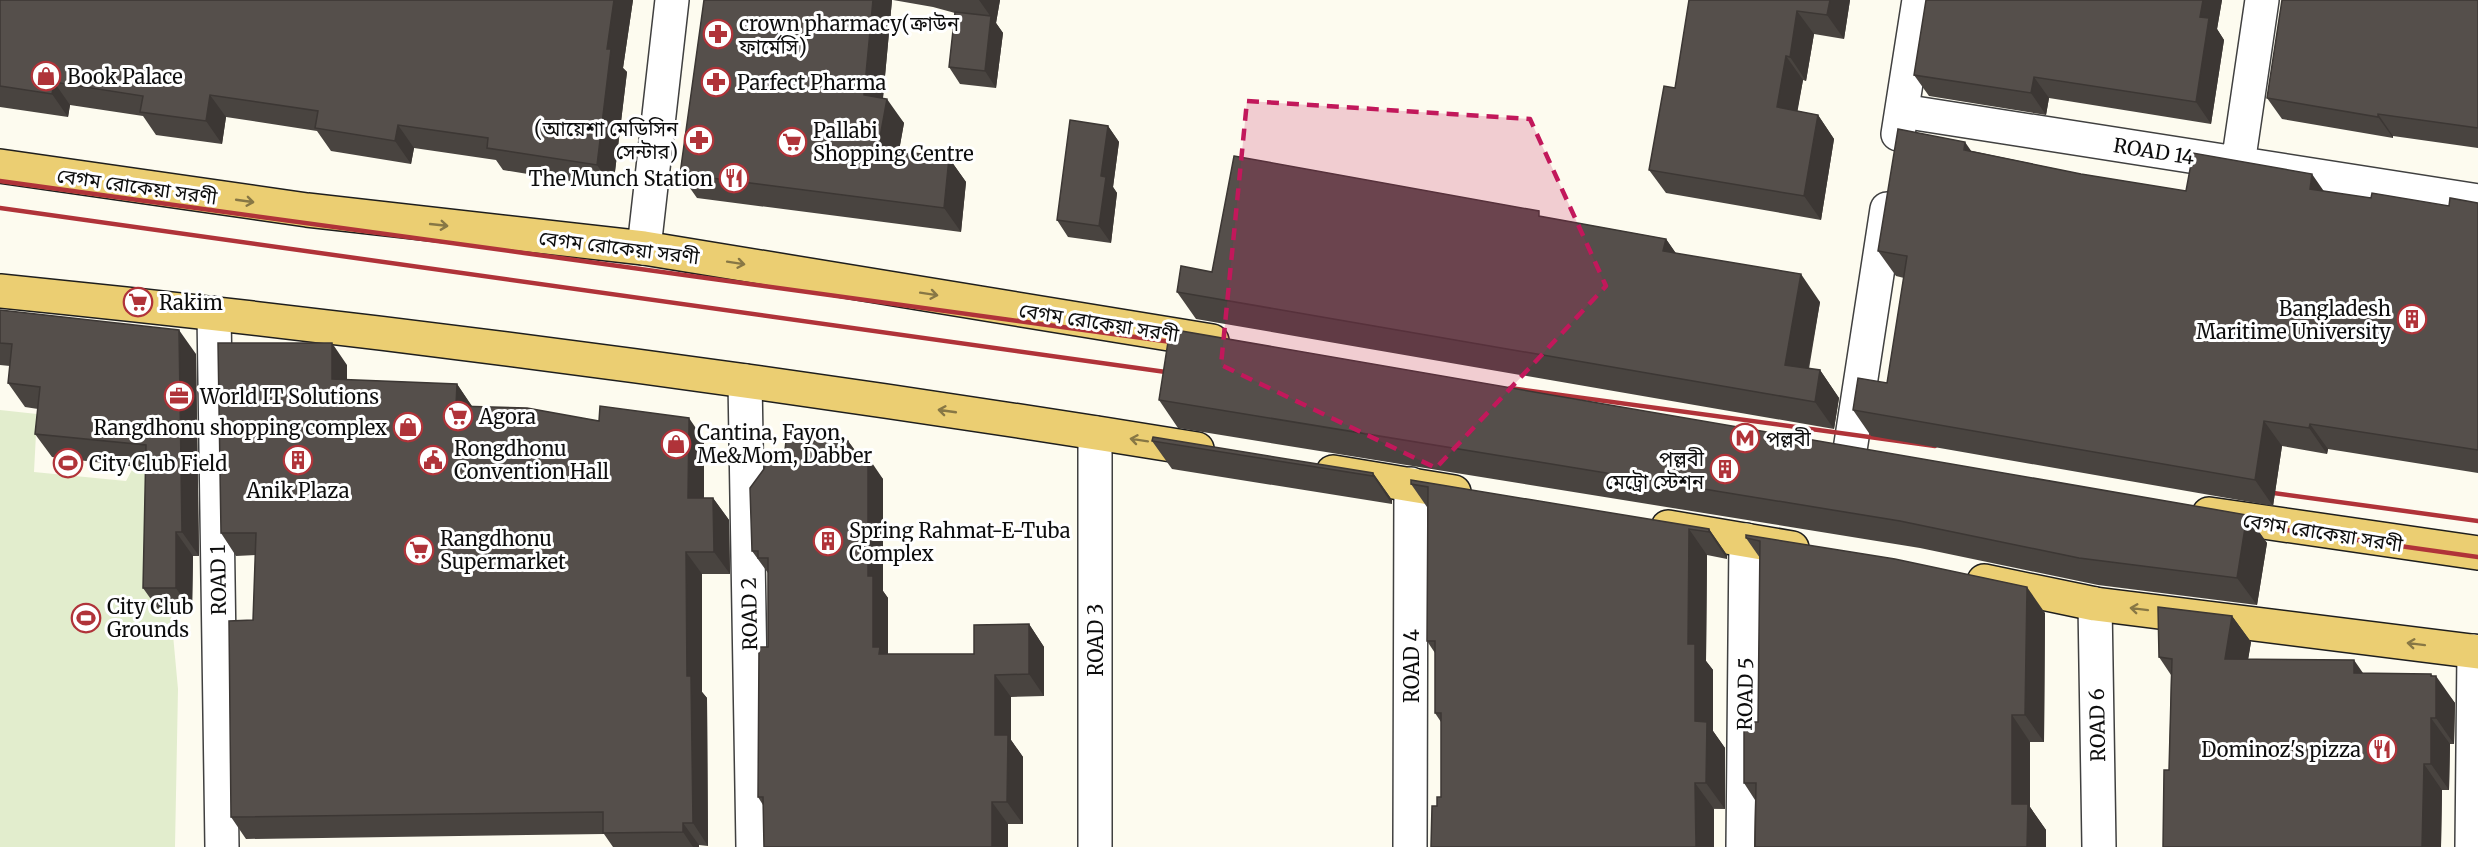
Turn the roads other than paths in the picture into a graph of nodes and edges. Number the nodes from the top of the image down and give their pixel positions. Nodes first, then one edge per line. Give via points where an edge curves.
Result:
1 (672, 0) edge
2 (1919, 0) edge
3 (2262, 0) edge
4 (1902, 111) junction
5 (2238, 164) junction
6 (0, 166) edge
7 (2478, 201) edge
8 (644, 248) junction
9 (0, 291) edge
10 (214, 313) junction
11 (1246, 347) edge
12 (745, 381) junction
13 (1095, 433) junction
14 (1815, 444) edge
15 (1850, 450) junction
16 (1224, 454) edge
17 (1885, 457) edge
18 (1306, 467) edge
19 (1411, 484) junction
20 (1480, 496) edge
21 (2177, 508) edge
22 (1642, 523) edge
23 (1746, 540) junction
24 (1826, 553) edge
25 (2478, 553) edge
26 (1950, 574) edge
27 (2095, 604) junction
28 (2476, 652) edge
29 (222, 847) edge
30 (753, 847) edge
31 (1095, 847) edge
32 (1410, 847) edge
33 (1743, 847) edge
34 (2099, 847) edge
35 (2472, 847) edge

1 - 8 street
2 - 4 street
3 - 5 street
4 - 5 street, ROAD 14
4 - 15 street
5 - 7 street, ROAD 14
6 -> 8 main road, বেগম রোকেয়া সরণী via 308,210
8 -> 11 main road, বেগম রোকেয়া সরণী
9 - 10 main road
10 - 12 main road
10 - 29 street, ROAD 1
13 -> 12 main road
12 - 30 street, ROAD 2
16 -> 13 main road
13 - 31 street, ROAD 3
14 - 15 main road
15 - 17 main road
18 - 19 main road
19 - 20 main road
19 - 32 street, ROAD 4
21 - 25 main road, বেগম রোকেয়া সরণী
22 - 23 main road
23 - 24 main road
23 - 33 street, ROAD 5
26 - 27 main road
28 -> 27 main road
27 - 34 street, ROAD 6
28 - 35 street

